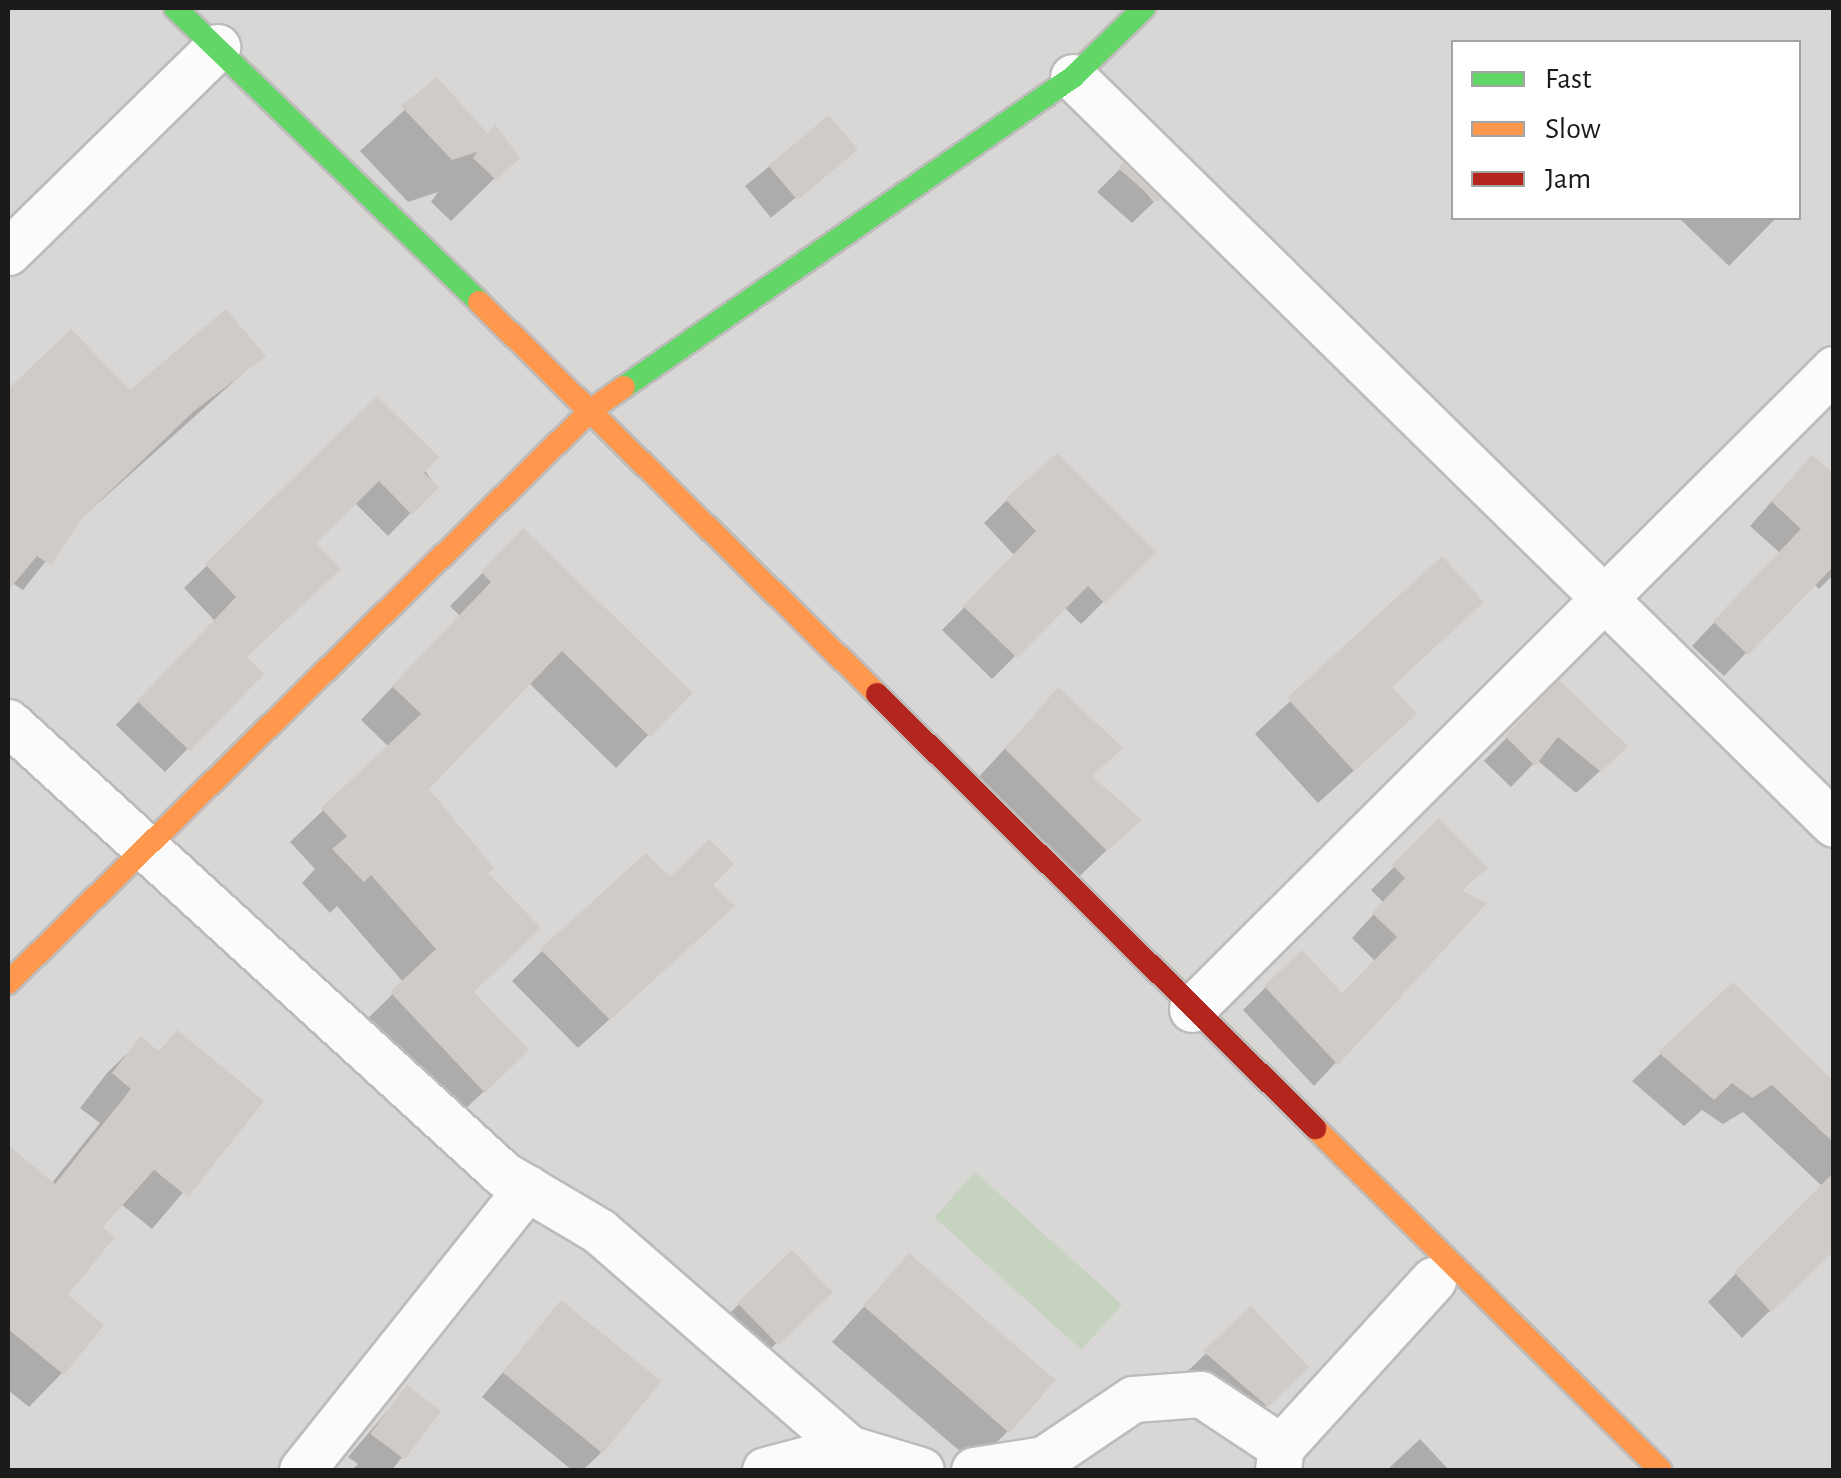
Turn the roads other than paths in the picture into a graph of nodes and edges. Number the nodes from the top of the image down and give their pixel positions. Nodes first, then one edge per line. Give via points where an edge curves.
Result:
1 (175, 8) edge
2 (1144, 8) edge
3 (216, 48) junction
4 (1073, 77) junction
5 (8, 252) edge
6 (1834, 369) edge
7 (591, 410) junction
8 (1601, 596) junction
9 (8, 722) edge
10 (1834, 824) edge
11 (144, 850) junction
12 (8, 984) edge
13 (1192, 1009) junction
14 (527, 1188) junction
15 (1433, 1280) dead end
16 (861, 1459) edge
17 (1280, 1459) edge
18 (302, 1470) edge
19 (765, 1470) edge
20 (921, 1470) edge
21 (974, 1470) edge
22 (1661, 1470) edge

1 - 3 street
2 - 4 street
3 - 5 street
3 - 7 street
4 - 7 street
4 - 8 street
6 - 8 street
7 - 11 street
7 - 13 street
8 - 10 street
8 - 13 street
9 - 11 street
11 - 12 street
11 - 14 street via 503,1174
13 - 22 street
14 - 16 street via 599,1231
14 - 18 street
15 - 17 street
16 - 19 street
16 - 20 street
17 - 21 street via 1202,1394 1133,1399 1044,1458

